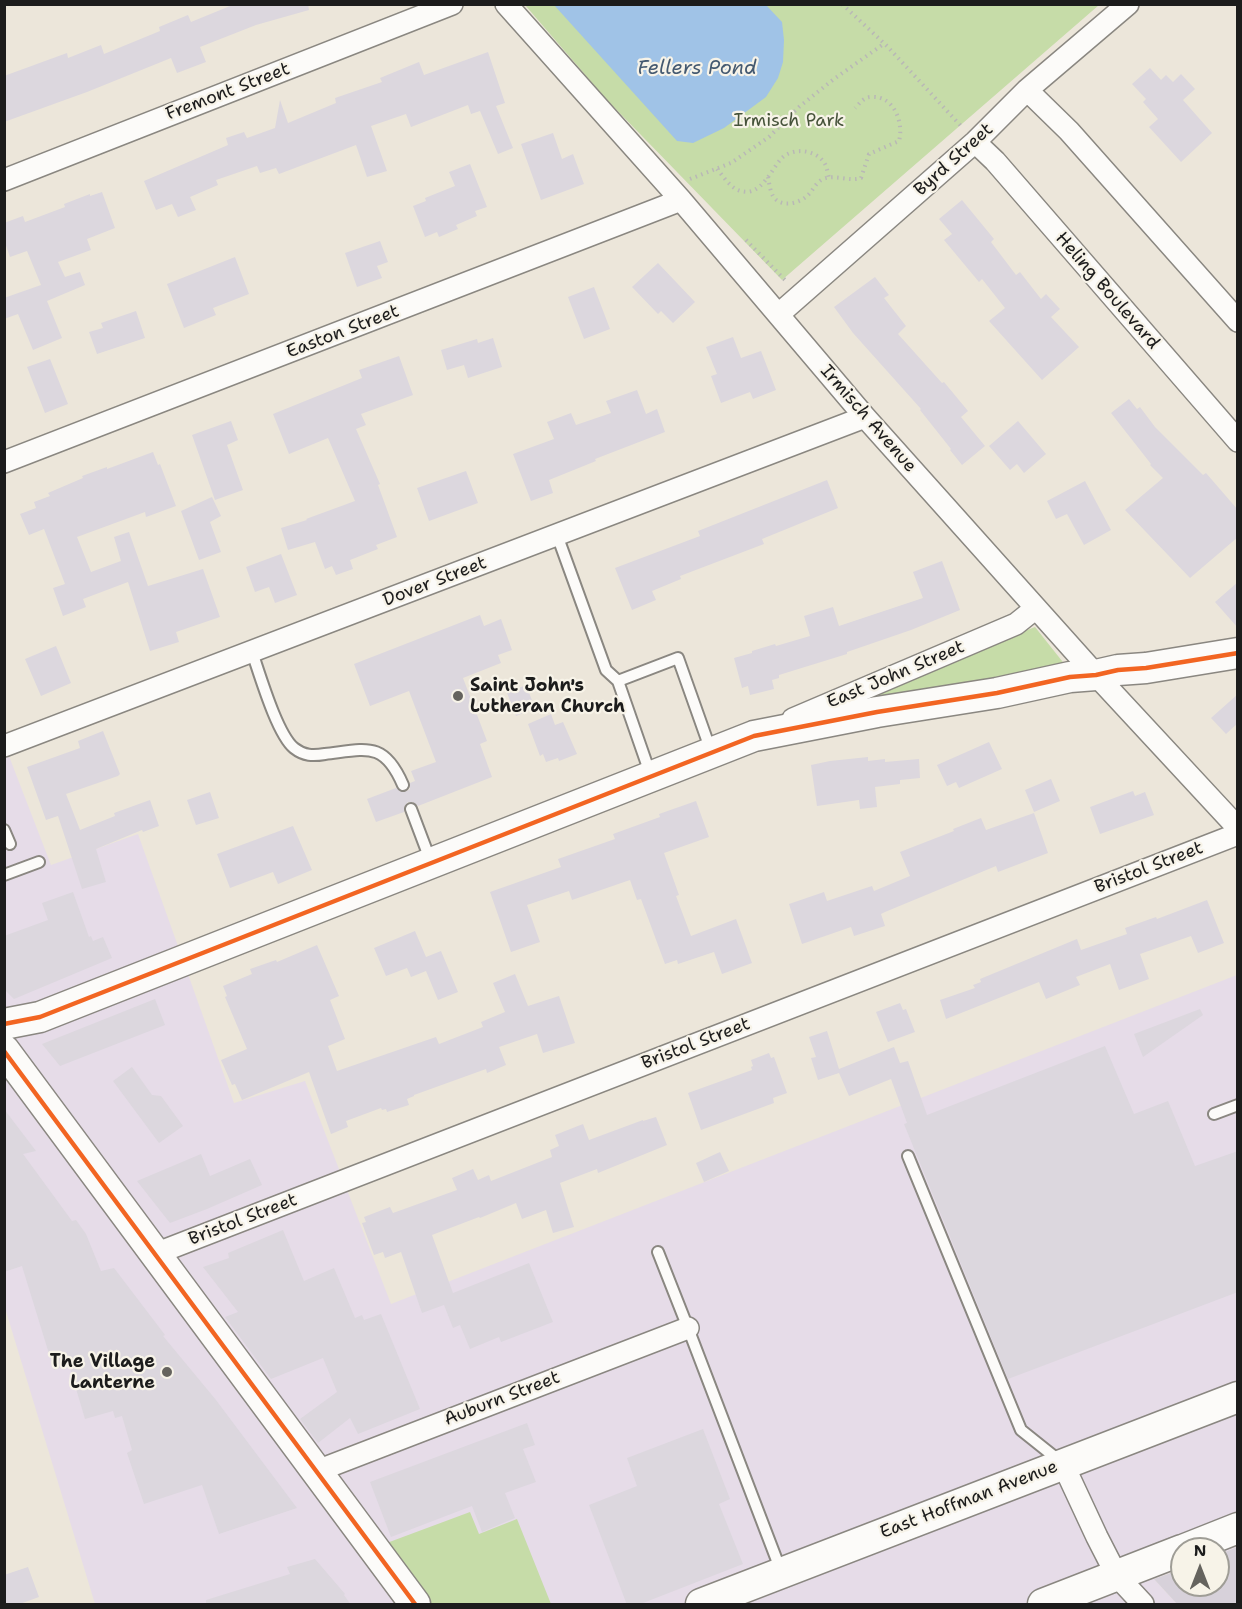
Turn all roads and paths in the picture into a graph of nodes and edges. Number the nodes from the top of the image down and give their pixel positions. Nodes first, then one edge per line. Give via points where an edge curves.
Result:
1 (452, 4) edge
2 (506, 4) edge
3 (842, 4) edge
4 (1128, 4) edge
5 (885, 43) junction
6 (1027, 90) junction
7 (855, 108) dead end
8 (975, 142) junction
9 (717, 169) junction
10 (768, 177) junction
11 (829, 178) junction
12 (4, 180) edge
13 (689, 180) dead end
14 (681, 201) junction
15 (779, 314) junction
16 (1238, 321) edge
17 (865, 417) junction
18 (1238, 441) edge
19 (4, 462) edge
20 (557, 535) junction
21 (1036, 608) junction
22 (252, 652) junction
23 (1238, 653) edge
24 (1096, 675) junction
25 (618, 681) junction
26 (754, 736) junction
27 (4, 746) edge
28 (711, 753) junction
29 (651, 776) junction
30 (403, 786) dead end
31 (411, 809) dead end
32 (1238, 828) edge
33 (4, 830) edge
34 (1238, 834) edge
35 (10, 844) dead end
36 (39, 862) dead end
37 (431, 863) junction
38 (4, 875) edge
39 (4, 1024) edge
40 (4, 1050) edge
41 (1238, 1105) edge
42 (1214, 1114) dead end
43 (908, 1156) dead end
44 (658, 1252) dead end
45 (155, 1254) junction
46 (688, 1328) junction
47 (1238, 1396) edge
48 (1063, 1464) junction
49 (316, 1471) junction
50 (1238, 1528) edge
51 (1216, 1537) edge
52 (1170, 1555) edge
53 (781, 1573) junction
54 (1117, 1576) junction
55 (415, 1605) edge
56 (701, 1605) edge
57 (1043, 1605) edge
58 (1143, 1605) edge

1 - 12 street, Fremont Street
2 - 14 street, Irmisch Avenue
3 - 5 path
4 - 6 street, Byrd Street
5 - 8 path
5 - 9 path via 799,107 769,137
6 - 8 street, Byrd Street
6 - 16 street via 1069,131
7 - 11 path via 870,97 881,98 897,112 902,132 899,141 869,154 861,178
8 - 15 street, Byrd Street
8 - 18 street, Heling Boulevard
9 - 10 path via 740,191 750,191
9 - 13 path
10 - 11 path via 783,158 798,151 824,162
10 - 11 path via 773,196 788,204 798,203
14 - 15 street, Irmisch Avenue
14 - 19 street, Easton Street
15 - 17 street, Irmisch Avenue
17 - 20 street, Dover Street
17 - 21 street, Irmisch Avenue
20 - 22 street, Dover Street
20 - 25 lane via 606,670
21 - 24 street, Irmisch Avenue
21 - 26 street, East John Street via 1016,624
22 - 27 street, Dover Street
22 - 30 lane via 279,727 293,747 310,756 369,750 386,756
23 - 24 street, East John Street
24 - 26 street, East John Street
24 - 32 street, Irmisch Avenue
25 - 28 lane via 678,658
25 - 29 lane
26 - 28 street, East John Street
28 - 29 street, East John Street
29 - 37 street, East John Street
31 - 37 lane
33 - 35 lane
34 - 45 street, Bristol Street
36 - 38 lane
37 - 39 street, East John Street via 39,1017
40 - 45 street
41 - 42 lane
43 - 48 lane via 1021,1430
44 - 46 lane
45 - 49 street
46 - 49 street, Auburn Street
46 - 53 lane
47 - 48 street, East Hoffman Avenue
48 - 53 street, East Hoffman Avenue
48 - 54 street
49 - 55 street
50 - 51 street
52 - 54 street
53 - 56 street, East Hoffman Avenue
54 - 57 street
54 - 58 street

